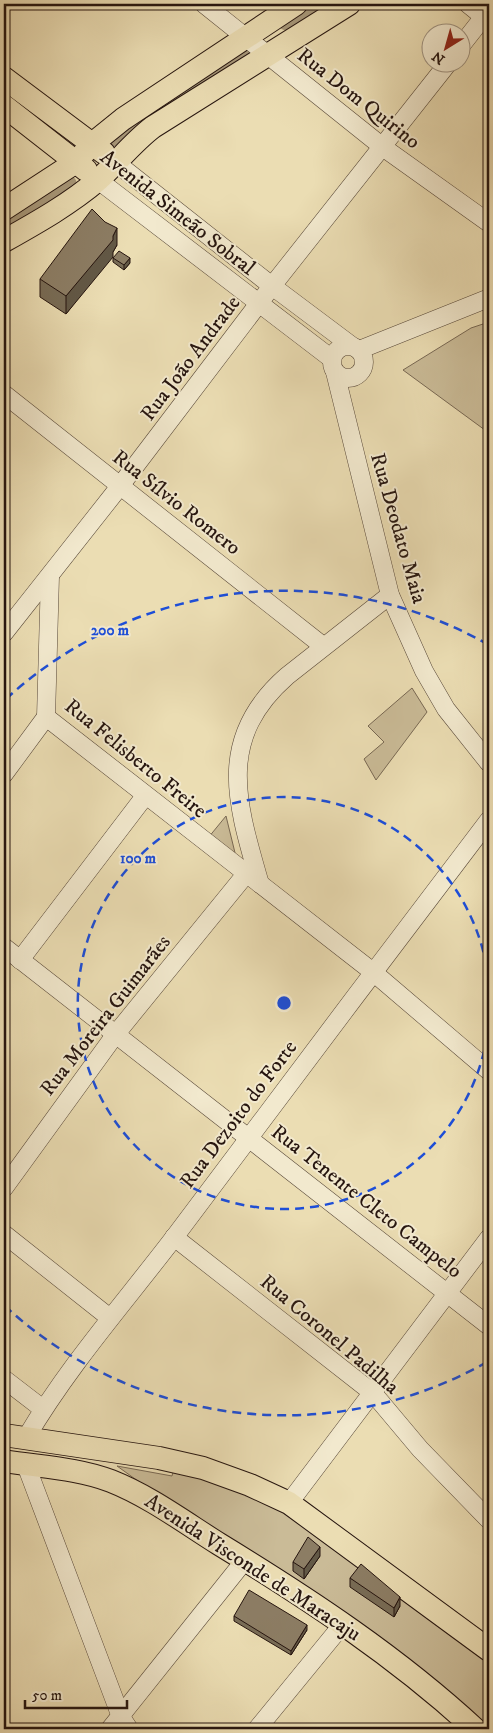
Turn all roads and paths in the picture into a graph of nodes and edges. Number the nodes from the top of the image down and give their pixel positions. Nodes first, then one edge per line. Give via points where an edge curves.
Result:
1 (204, 4) edge
2 (296, 4) edge
3 (349, 4) edge
4 (468, 4) edge
5 (488, 16) edge
6 (470, 36) edge
7 (247, 38) junction
8 (266, 54) junction
9 (441, 72) edge
10 (4, 78) edge
11 (4, 106) edge
12 (92, 144) junction
13 (384, 148) junction
14 (76, 162) junction
15 (115, 162) junction
16 (98, 180) junction
17 (4, 209) edge
18 (489, 223) edge
19 (4, 241) edge
20 (272, 286) junction
21 (489, 298) edge
22 (260, 304) junction
23 (355, 348) junction
24 (333, 366) junction
25 (4, 394) edge
26 (120, 486) junction
27 (50, 576) junction
28 (390, 595) junction
29 (4, 633) edge
30 (323, 646) junction
31 (46, 717) junction
32 (489, 764) edge
33 (4, 774) edge
34 (145, 796) junction
35 (489, 820) edge
36 (253, 879) junction
37 (4, 947) edge
38 (20, 960) junction
39 (372, 972) junction
40 (115, 1035) junction
41 (489, 1071) edge
42 (247, 1138) junction
43 (4, 1188) edge
44 (4, 1234) edge
45 (174, 1236) junction
46 (489, 1238) edge
47 (447, 1292) junction
48 (110, 1318) junction
49 (489, 1326) edge
50 (4, 1379) edge
51 (373, 1393) junction
52 (43, 1409) junction
53 (4, 1435) edge
54 (26, 1438) junction
55 (4, 1461) edge
56 (26, 1465) junction
57 (289, 1503) junction
58 (489, 1520) edge
59 (245, 1560) junction
60 (343, 1624) junction
61 (489, 1650) edge
62 (120, 1725) edge
63 (257, 1729) edge
64 (475, 1729) edge

1 - 7 street, Rua Dom Quirino
2 - 7 main road
3 - 8 main road
4 - 5 street
5 - 6 street
7 - 8 street, Rua Dom Quirino
7 - 12 main road via 123,119
8 - 13 street, Rua Dom Quirino
8 - 15 main road via 154,127
9 - 13 street, Rua João Andrade
10 - 12 main road, Avenida Simeão Sobral
11 - 14 main road, Avenida Simeão Sobral
12 - 14 main road
12 - 15 main road, Avenida Simeão Sobral
13 - 18 street, Rua Dom Quirino
13 - 20 street, Rua João Andrade
14 - 16 main road, Avenida Simeão Sobral
14 - 17 main road
15 - 16 main road
15 - 20 street, Avenida Simeão Sobral
16 - 19 main road
16 - 22 street, Avenida Simeão Sobral
20 - 22 street, Rua João Andrade
20 - 23 street, Avenida Simeão Sobral
21 - 23 street
22 - 24 street, Avenida Simeão Sobral
22 - 26 street, Rua João Andrade
23 - 24 street via 346,346 337,350
23 - 24 street via 364,361 359,374 346,379
24 - 28 street, Rua Deodato Maia
25 - 26 street, Rua Sílvio Romero
26 - 27 street, Rua João Andrade
26 - 30 street, Rua Sílvio Romero
27 - 29 street, Rua João Andrade
27 - 31 street, Rua Felisberto Freire
28 - 30 street
28 - 32 street, Rua Deodato Maia via 424,671 446,709
30 - 36 street via 272,689 256,710 246,731 236,782
31 - 33 street
31 - 34 street, Rua Felisberto Freire
34 - 36 street, Rua Felisberto Freire
34 - 38 street
35 - 39 street, Rua Dezoito do Forte
36 - 39 street, Rua Felisberto Freire
36 - 40 street, Rua Moreira Guimarães
37 - 38 street, Rua Tenente Cleto Campelo
38 - 40 street, Rua Tenente Cleto Campelo
39 - 41 street, Rua Felisberto Freire
39 - 42 street, Rua Dezoito do Forte
40 - 42 street, Rua Tenente Cleto Campelo
40 - 43 street, Rua Moreira Guimarães
42 - 45 street, Rua Dezoito do Forte
42 - 47 street, Rua Tenente Cleto Campelo
44 - 48 street
45 - 48 street, Rua Dezoito do Forte
45 - 51 street, Rua Coronel Padilha
46 - 47 street
47 - 49 street, Rua Tenente Cleto Campelo
47 - 51 street
48 - 52 street, Rua Dezoito do Forte
50 - 52 street
51 - 57 street
51 - 58 street, Rua Coronel Padilha via 420,1449
52 - 54 street, Rua Dezoito do Forte
53 - 54 main road, Avenida Visconde de Maracaju
54 - 57 main road, Avenida Visconde de Maracaju via 159,1458 203,1468
55 - 56 main road, Avenida Visconde de Maracaju
56 - 59 main road, Avenida Visconde de Maracaju via 72,1470 111,1481 136,1492
56 - 62 street
57 - 61 main road, Avenida Visconde de Maracaju
59 - 60 main road, Avenida Visconde de Maracaju
59 - 62 street
60 - 63 street
60 - 64 main road, Avenida Visconde de Maracaju via 405,1667

